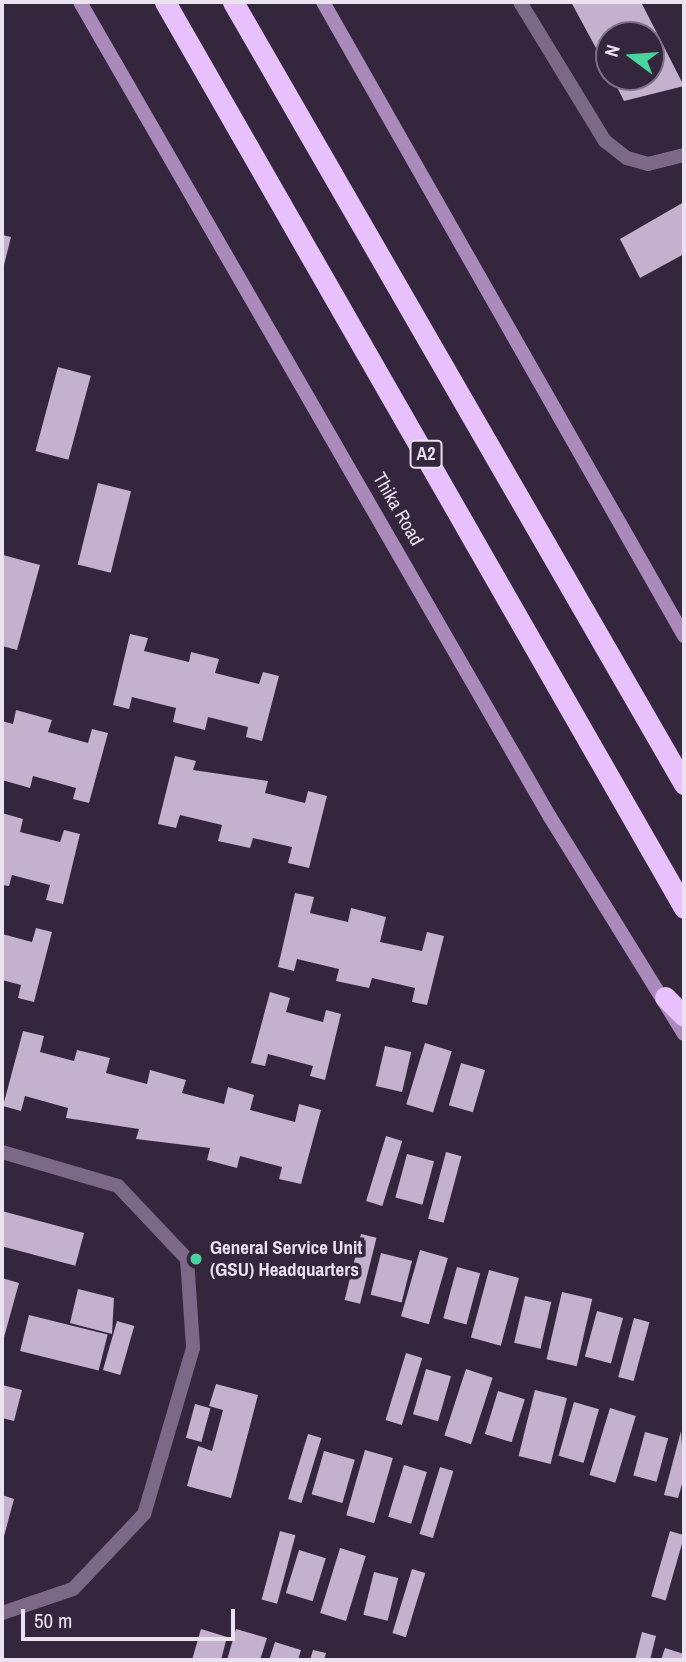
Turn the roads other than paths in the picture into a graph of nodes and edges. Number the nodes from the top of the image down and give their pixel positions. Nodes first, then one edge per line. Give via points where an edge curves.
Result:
1 (80, 2) edge
2 (165, 2) edge
3 (233, 2) edge
4 (323, 2) edge
5 (520, 2) edge
6 (684, 155) edge
7 (684, 636) edge
8 (684, 785) edge
9 (684, 908) edge
10 (665, 997) junction
11 (684, 1016) edge
12 (684, 1034) edge
13 (2, 1152) edge
14 (2, 1613) edge

1 - 10 main road, Thika Road via 550,817
2 - 9 highway, A2
3 - 8 highway
4 - 7 main road
5 - 6 street via 606,141 627,158 648,164
10 - 11 highway
10 - 12 main road, Thika Road
13 - 14 street via 118,1186 187,1259 193,1348 144,1514 73,1589

